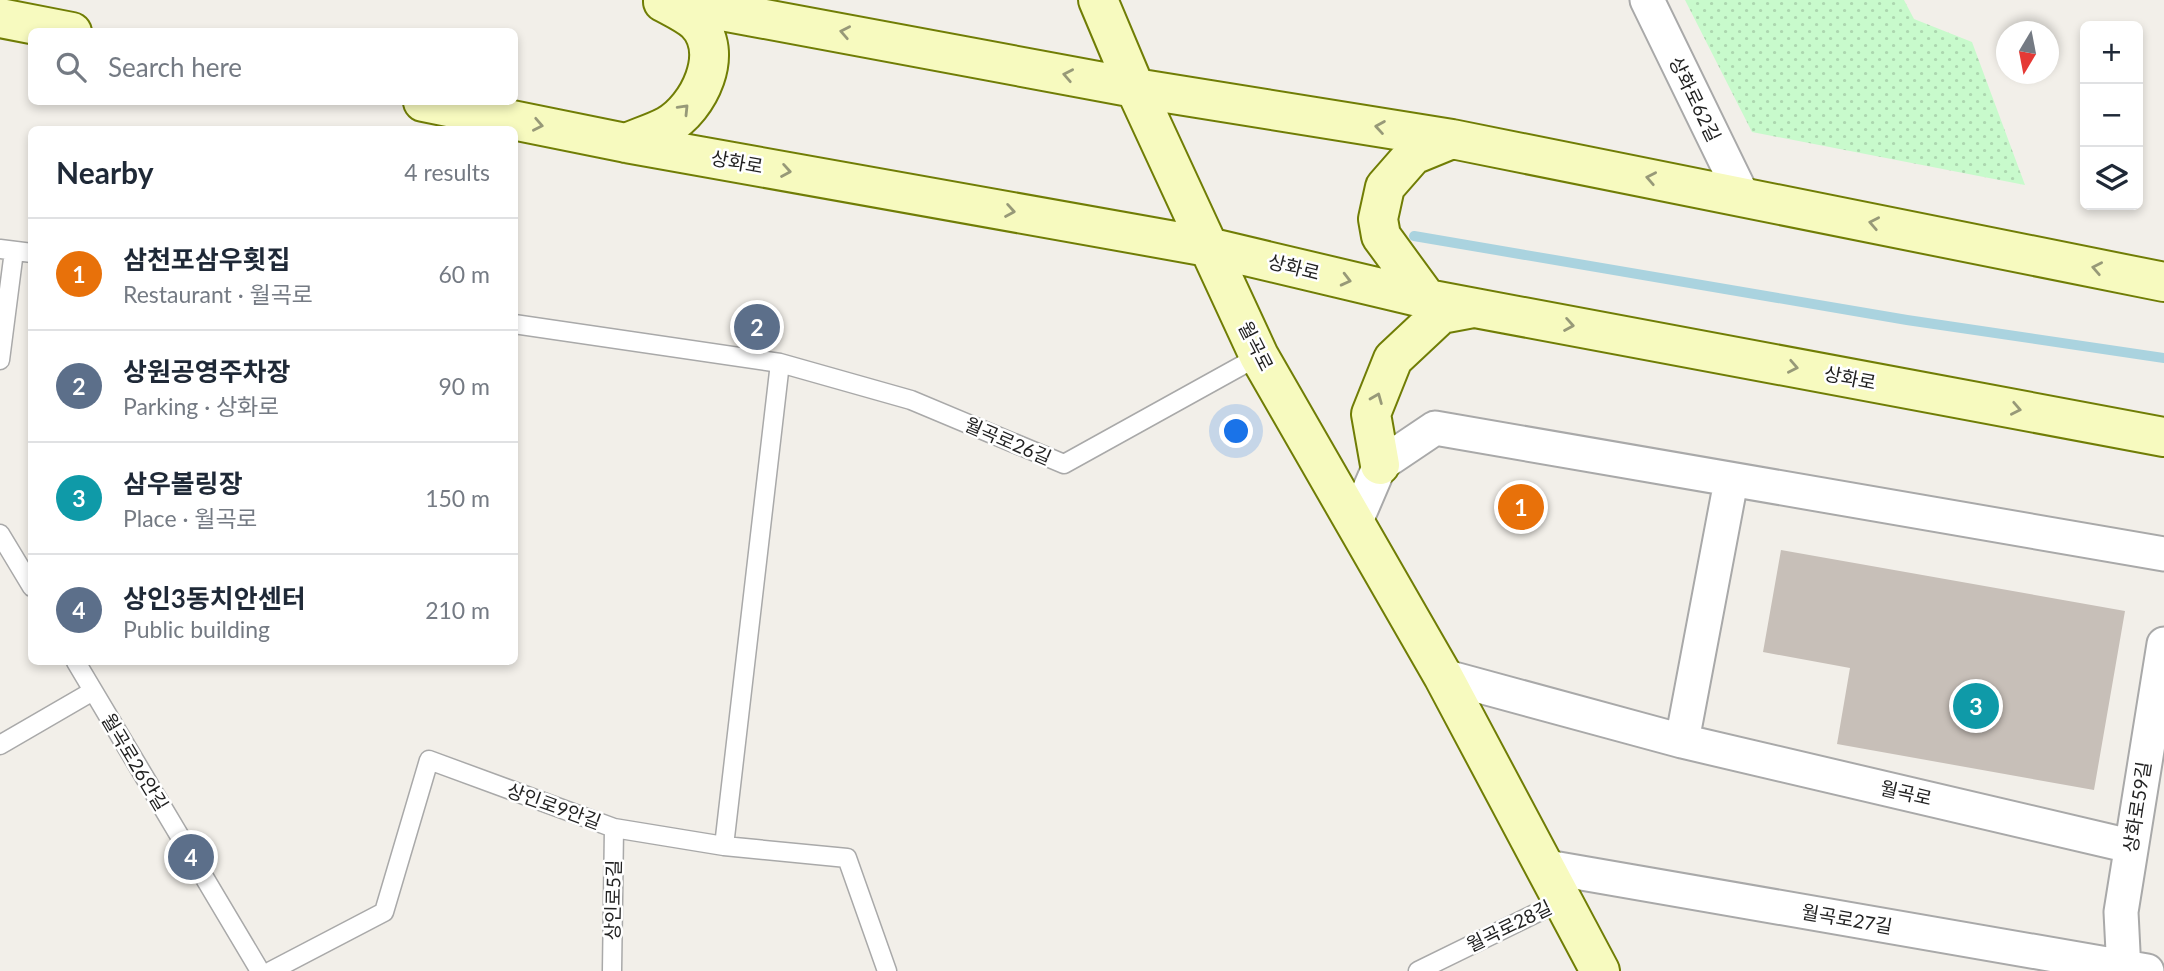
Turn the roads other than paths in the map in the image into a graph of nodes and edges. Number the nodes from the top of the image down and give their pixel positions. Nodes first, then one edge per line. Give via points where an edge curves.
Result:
1 (662, 0) edge
2 (1098, 0) edge
3 (1647, 0) edge
4 (0, 18) edge
5 (51, 28) edge
6 (1135, 88) junction
7 (438, 105) edge
8 (1452, 139) junction
9 (626, 143) junction
10 (1744, 197) junction
11 (1208, 247) junction
12 (15, 251) edge
13 (2164, 282) edge
14 (1427, 299) junction
15 (1473, 308) junction
16 (518, 325) edge
17 (1259, 356) junction
18 (0, 360) edge
19 (780, 363) junction
20 (2164, 437) edge
21 (1380, 465) junction
22 (1731, 481) junction
23 (1356, 521) junction
24 (0, 534) edge
25 (2164, 554) edge
26 (28, 580) edge
27 (2164, 644) edge
28 (78, 665) edge
29 (1443, 676) junction
30 (93, 691) junction
31 (1682, 741) junction
32 (0, 745) edge
33 (614, 828) junction
34 (724, 846) junction
35 (2130, 846) junction
36 (1555, 883) junction
37 (2131, 970) edge
38 (260, 971) edge
39 (271, 971) edge
40 (612, 971) edge
41 (887, 971) edge
42 (1418, 971) edge
43 (1600, 971) edge

6 -> 1 main road
9 -> 1 main road via 669,125 698,94 708,74 708,43 697,23
2 - 6 main road, 월곡로
3 - 10 street, 상화로62길
4 - 5 main road
8 -> 6 main road
6 - 11 main road, 월곡로
7 -> 9 main road, 상화로
10 -> 8 main road
8 - 14 main road via 1413,155 1385,187 1378,219 1386,244
9 -> 11 main road, 상화로
13 -> 10 main road
11 -> 14 main road, 상화로
11 - 17 main road, 월곡로
12 - 18 lane
14 - 15 main road, 상화로
15 -> 20 main road, 상화로
21 -> 15 main road via 1371,414 1393,359 1441,314
16 - 19 lane, 월곡로26길
17 - 19 lane, 월곡로26길 via 1064,464 911,400
17 - 23 main road, 월곡로
19 - 34 lane
21 - 22 street via 1435,428
21 - 23 street
22 - 25 street
22 - 31 street
23 - 29 main road, 월곡로
24 - 26 lane
27 - 35 street, 상화로59길
28 - 30 lane, 월곡로26안길
29 - 31 street, 월곡로
29 - 36 main road, 월곡로
30 - 32 lane
30 - 38 lane, 월곡로26안길
31 - 35 street, 월곡로
33 - 34 lane, 상인로9안길
33 - 39 lane, 상인로9안길 via 429,760 384,912
33 - 40 lane, 상인로5길
34 - 41 lane, 상인로9안길 via 847,858
35 - 37 street, 상화로59길 via 2121,912
36 - 37 street, 월곡로27길
36 - 42 lane, 월곡로28길
36 - 43 main road, 월곡로

